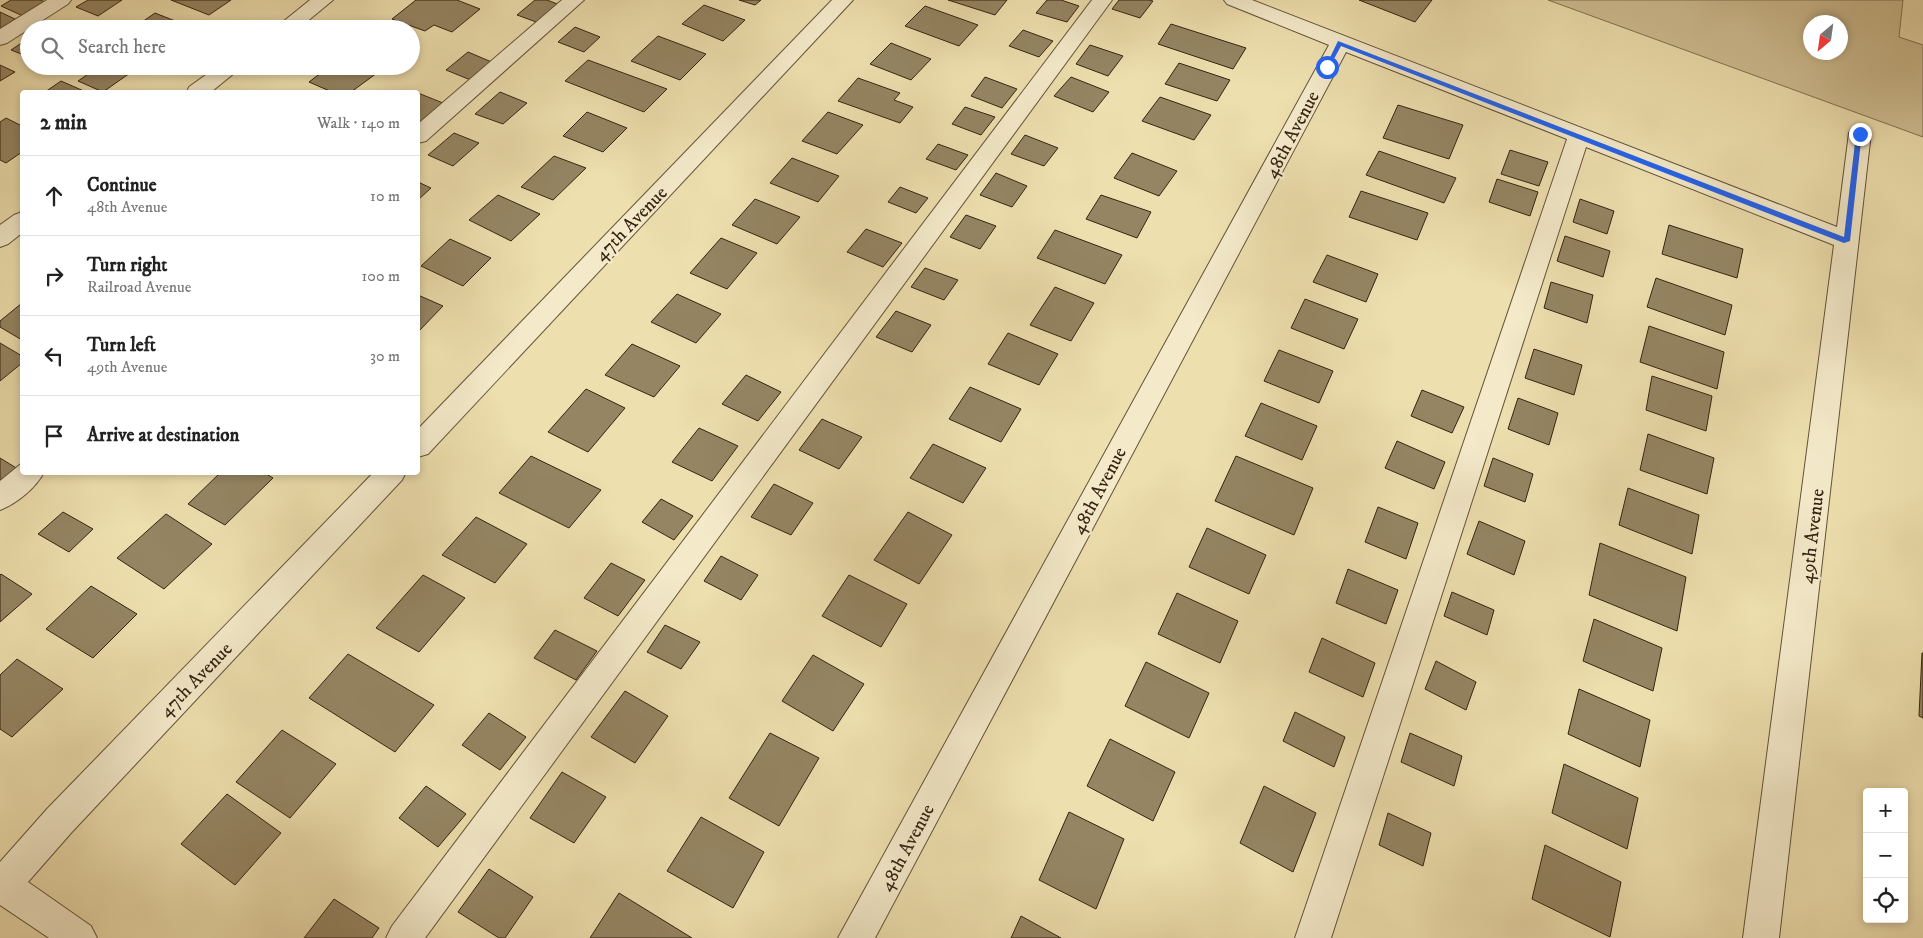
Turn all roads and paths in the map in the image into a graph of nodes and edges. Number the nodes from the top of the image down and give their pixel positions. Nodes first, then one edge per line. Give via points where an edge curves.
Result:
1 (60, 0) edge
2 (323, 0) edge
3 (574, 0) edge
4 (844, 0) edge
5 (1102, 0) edge
6 (1234, 0) edge
7 (28, 20) edge
8 (296, 20) edge
9 (20, 25) edge
10 (0, 38) edge
11 (1340, 43) junction
12 (221, 75) edge
13 (200, 90) edge
14 (420, 134) edge
15 (1860, 134) dead end
16 (1579, 136) junction
17 (20, 223) edge
18 (0, 238) edge
19 (1847, 241) junction
20 (420, 444) edge
21 (27, 475) edge
22 (389, 475) edge
23 (0, 498) edge
24 (1, 885) edge
25 (78, 938) edge
26 (404, 938) edge
27 (856, 938) edge
28 (1314, 938) edge
29 (1762, 938) edge

1 - 7 street
2 - 8 street
3 - 14 street
4 - 20 street, 47th Avenue
5 - 26 street
6 - 11 street
9 - 10 street
11 - 16 street
11 - 27 street, 48th Avenue
12 - 13 street
15 - 19 street, 49th Avenue
16 - 19 street
16 - 28 street
17 - 18 street
19 - 29 street, 49th Avenue
21 - 23 street
22 - 24 street, 47th Avenue
24 - 25 street

